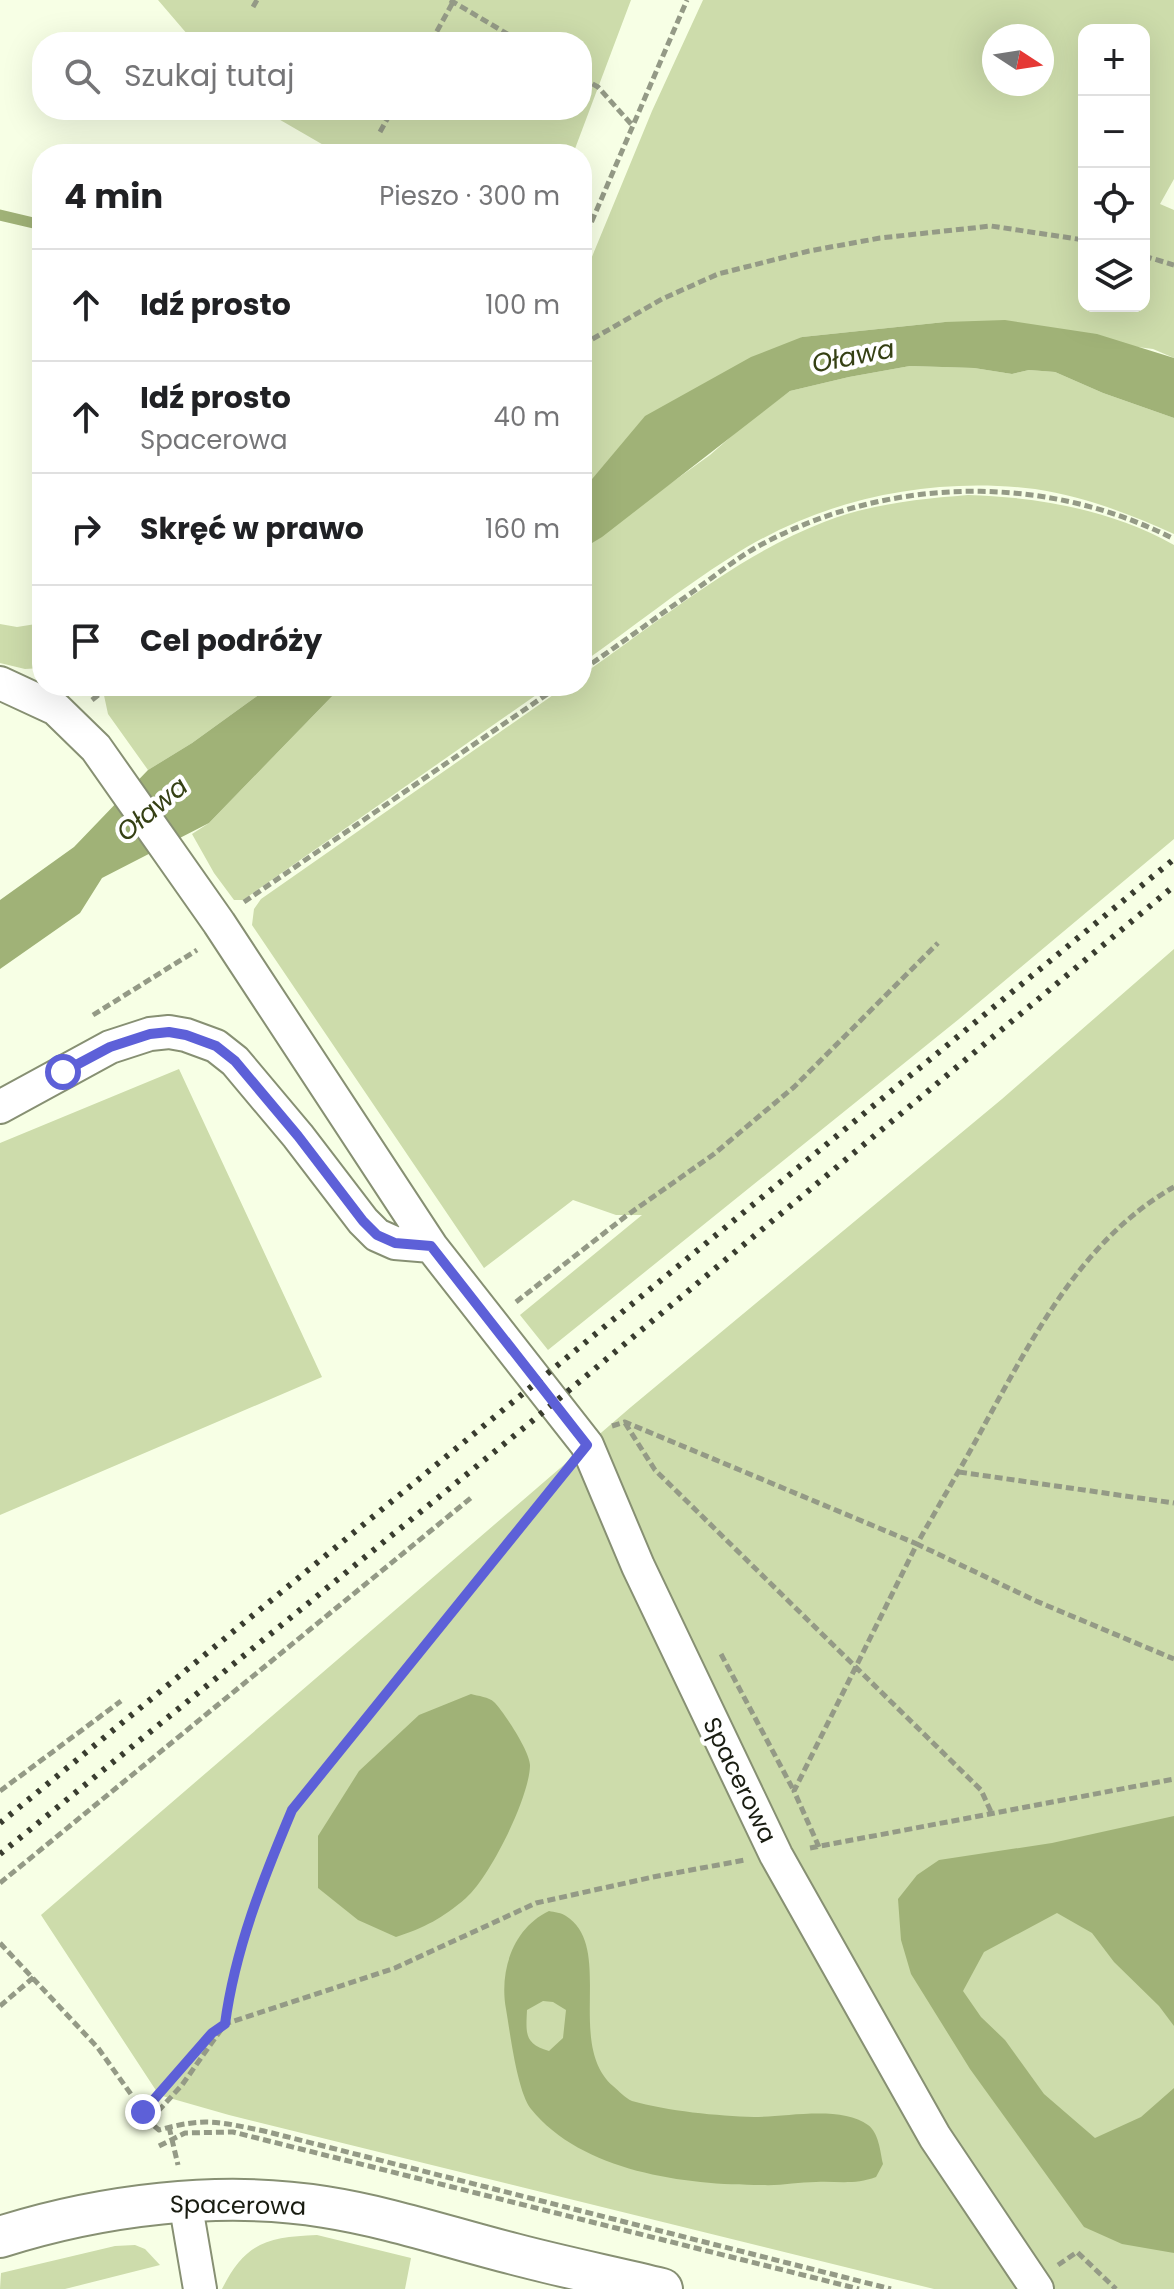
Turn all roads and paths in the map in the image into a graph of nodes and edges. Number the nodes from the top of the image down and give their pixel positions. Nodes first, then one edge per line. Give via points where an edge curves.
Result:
1 (257, 0) edge
2 (687, 0) edge
3 (451, 1) edge
4 (253, 7) dead end
5 (436, 32) edge
6 (504, 32) edge
7 (592, 84) edge
8 (387, 120) edge
9 (632, 125) junction
10 (380, 132) dead end
11 (592, 220) edge
12 (1078, 239) edge
13 (1150, 258) edge
14 (1174, 265) edge
15 (592, 339) edge
16 (1174, 539) edge
17 (592, 663) edge
18 (0, 683) edge
19 (97, 696) edge
20 (544, 696) edge
21 (92, 700) dead end
22 (217, 920) junction
23 (938, 943) dead end
24 (91, 1016) dead end
25 (0, 1107) edge
26 (1174, 1187) edge
27 (440, 1258) junction
28 (491, 1321) junction
29 (625, 1422) junction
30 (587, 1445) junction
31 (959, 1472) junction
32 (472, 1497) dead end
33 (1174, 1503) edge
34 (917, 1544) junction
35 (1174, 1659) edge
36 (855, 1669) junction
37 (121, 1701) dead end
38 (1174, 1779) edge
39 (0, 1791) edge
40 (992, 1814) junction
41 (819, 1847) junction
42 (776, 1855) junction
43 (0, 1883) edge
44 (0, 1943) edge
45 (34, 1977) junction
46 (0, 2006) edge
47 (225, 2024) junction
48 (143, 2112) junction
49 (150, 2120) junction
50 (169, 2127) junction
51 (173, 2137) junction
52 (159, 2146) dead end
53 (185, 2201) junction
54 (0, 2237) edge
55 (1036, 2286) edge
56 (200, 2289) edge
57 (662, 2289) edge
58 (859, 2289) edge
59 (891, 2289) edge
60 (1116, 2289) edge

1 - 4 path
2 - 9 path
3 - 5 path
3 - 6 path
7 - 9 path
8 - 10 path
9 - 11 path
12 - 15 path via 991,226 809,251 718,274
13 - 14 path
16 - 17 path via 1115,513 1031,494 950,491 892,498 816,518 752,550
18 - 22 street, Spacerowa via 56,709 96,748
19 - 21 path
20 - 22 path
22 - 24 path
22 - 27 street, Spacerowa
23 - 28 path via 794,1087 714,1154
25 - 27 street via 110,1047 150,1034 186,1035 216,1046 235,1061 377,1235
26 - 31 path via 1144,1204 1095,1251 1038,1328
27 - 28 street, Spacerowa
28 - 30 street, Spacerowa
29 - 30 path via 608,1427
29 - 34 path
29 - 36 path via 655,1470
30 - 42 street, Spacerowa via 638,1566
30 - 47 path via 292,1810 265,1874 231,1982
31 - 33 path
31 - 34 path
32 - 43 path
34 - 35 path
34 - 36 path
36 - 40 path via 981,1790
36 - 41 path via 794,1791
37 - 39 path
38 - 40 path
40 - 41 path
41 - 42 path
42 - 47 path via 536,1903 395,1968
42 - 55 street, Spacerowa via 935,2137
44 - 45 path
45 - 46 path
45 - 48 path via 98,2048
47 - 48 path
47 - 49 path
48 - 49 path
49 - 50 path via 159,2130
50 - 51 path
50 - 59 path via 214,2121 264,2131
51 - 52 path
51 - 58 path via 233,2132
53 - 54 street, Spacerowa via 87,2213
53 - 56 street
53 - 57 street, Spacerowa via 323,2207
55 - 60 path via 1077,2252

